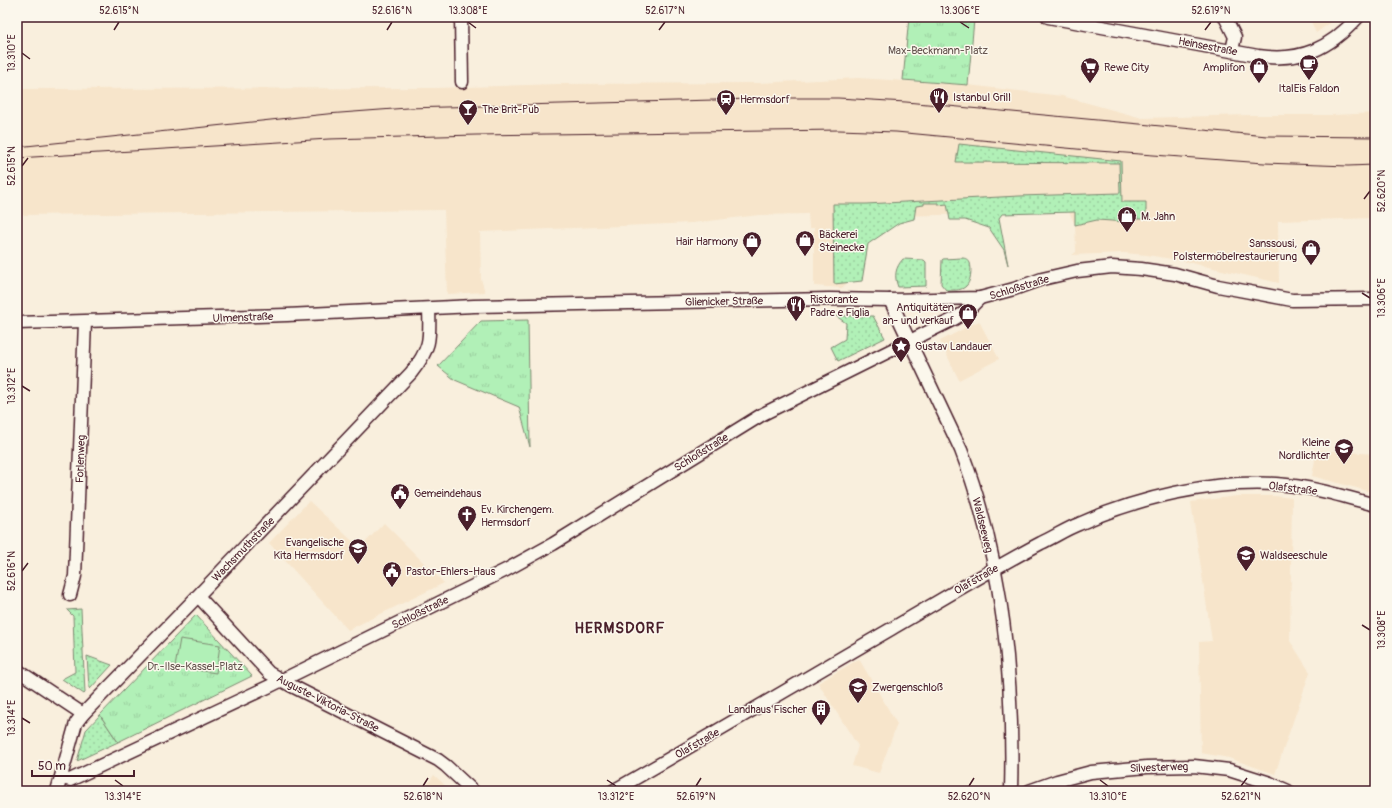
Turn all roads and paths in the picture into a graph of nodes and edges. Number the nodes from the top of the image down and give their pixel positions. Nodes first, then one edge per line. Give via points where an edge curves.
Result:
1 (461, 17) edge
2 (1048, 17) edge
3 (1225, 17) edge
4 (1358, 17) edge
5 (1232, 50) junction
6 (462, 82) dead end
7 (980, 298) junction
8 (1375, 299) edge
9 (890, 300) junction
10 (468, 306) joint
11 (429, 309) junction
12 (85, 322) junction
13 (17, 323) edge
14 (910, 342) junction
15 (1375, 505) edge
16 (994, 568) junction
17 (70, 595) dead end
18 (198, 596) junction
19 (17, 670) edge
20 (282, 680) junction
21 (83, 714) junction
22 (61, 778) junction
23 (57, 791) edge
24 (473, 791) edge
25 (613, 791) edge
26 (1011, 791) edge
27 (1029, 791) edge
28 (1288, 791) edge

1 - 6 street
2 - 5 street, Heinsestraße
3 - 5 street via 1235,37
4 - 5 street, Heinsestraße via 1329,43 1299,55 1286,58 1272,57
7 - 8 street, Schloßstraße via 1077,271 1112,268 1175,274 1218,286 1292,300
7 - 9 street, Glienicker Straße
7 - 14 street, Schloßstraße via 967,311
9 - 10 street, Glienicker Straße
9 - 14 street, Waldseeweg
10 - 11 street, Ulmenstraße
11 - 12 street, Ulmenstraße
11 - 18 street, Wachsmuthstraße via 428,344 411,373
12 - 13 street, Ulmenstraße
12 - 17 street, Forlenweg via 76,576
14 - 16 street, Waldseeweg via 970,473
14 - 20 street, Schloßstraße via 763,414 553,544 506,570
15 - 16 street, Olafstraße via 1296,486 1254,484 1210,487 1156,497 1115,510 1078,524
16 - 25 street, Olafstraße
16 - 26 street, Waldseeweg via 1005,633 1010,687
18 - 20 street, Auguste-Viktoria-Straße via 269,673
18 - 21 street, Wachsmuthstraße
19 - 21 street
20 - 22 street, Schloßstraße via 70,780
20 - 24 street, Auguste-Viktoria-Straße via 438,760
21 - 22 street, Wachsmuthstraße via 76,723
22 - 23 street, Wachsmuthstraße
27 - 28 street, Silvesterweg via 1091,772 1194,766 1229,770

